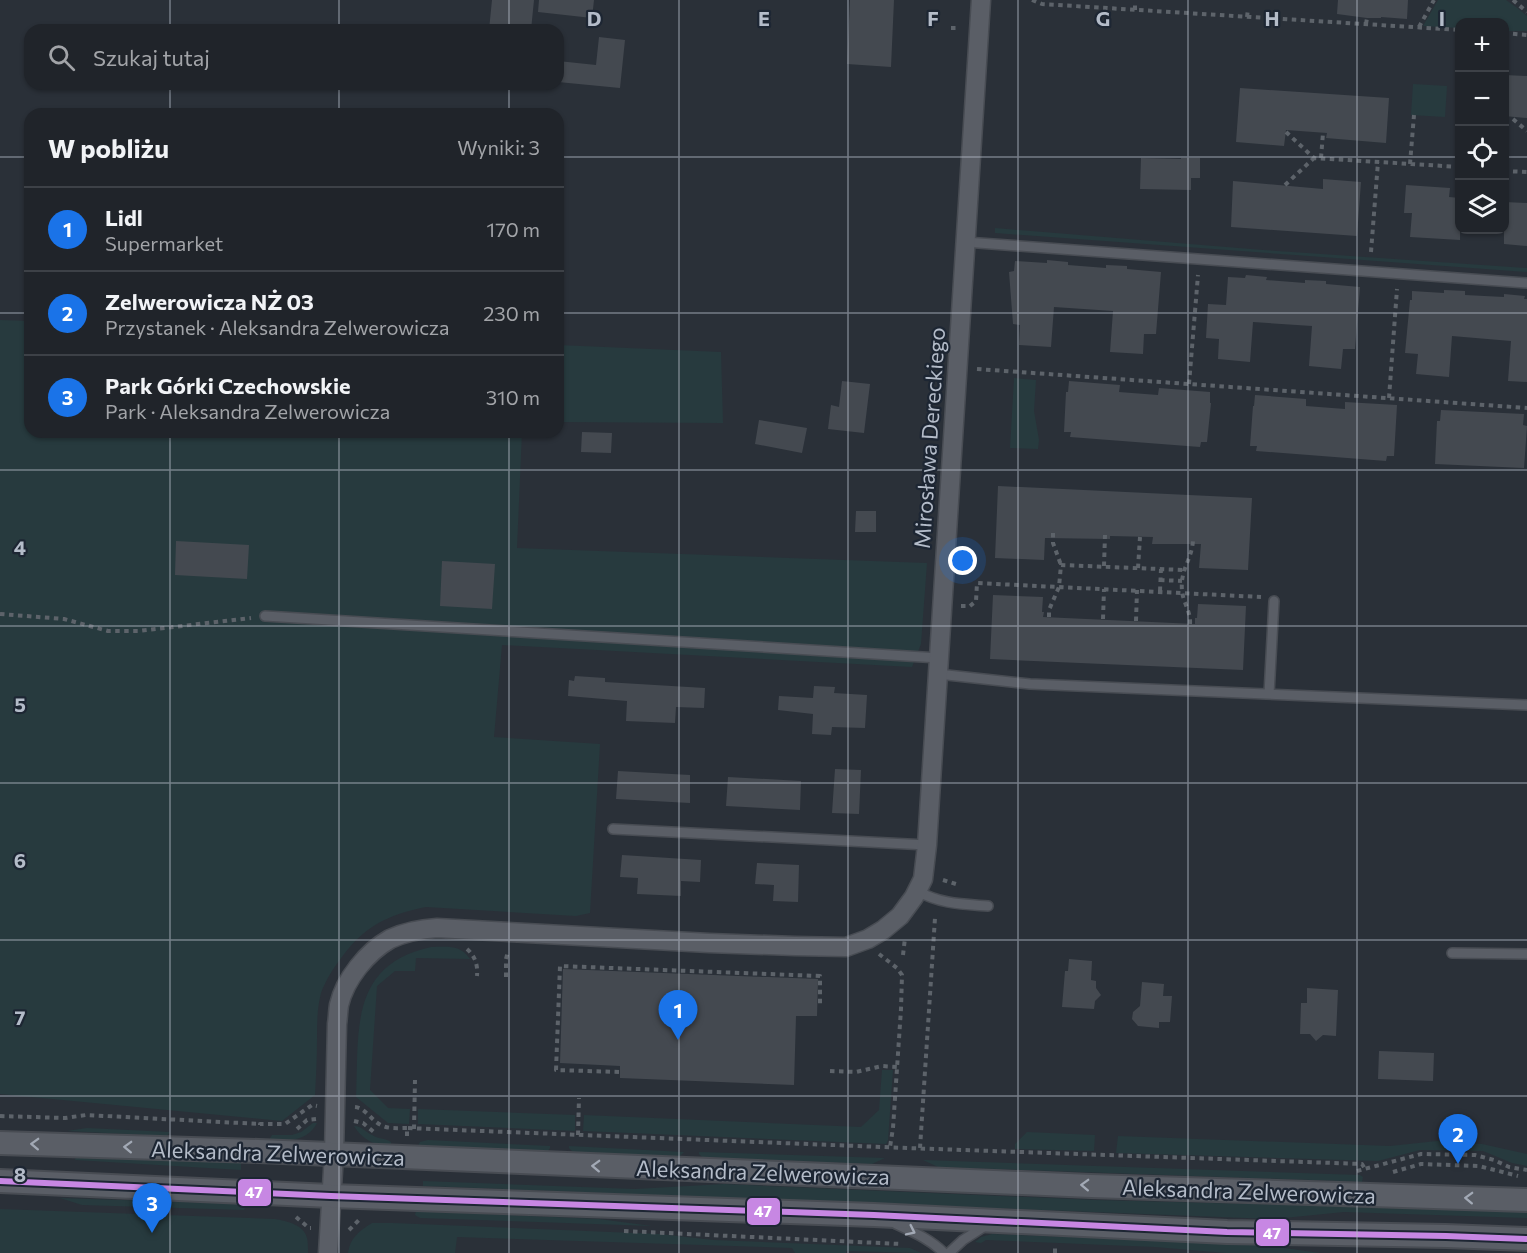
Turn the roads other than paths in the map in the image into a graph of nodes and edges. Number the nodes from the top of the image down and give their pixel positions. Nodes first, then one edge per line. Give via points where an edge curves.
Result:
1 (981, 0) edge
2 (966, 242) junction
3 (1527, 283) edge
4 (1275, 601) dead end
5 (265, 616) road end
6 (938, 666) junction
7 (1269, 694) junction
8 (1527, 705) edge
9 (613, 829) dead end
10 (927, 845) junction
11 (920, 885) junction
12 (988, 906) dead end
13 (1452, 953) dead end
14 (1527, 954) edge
15 (0, 1143) edge
16 (334, 1154) junction
17 (0, 1181) edge
18 (331, 1196) junction
19 (1527, 1200) edge
20 (874, 1215) junction
21 (994, 1221) junction
22 (1527, 1239) edge
23 (328, 1253) edge
24 (944, 1253) edge
25 (949, 1253) edge

1 - 2 street, Mirosława Dereckiego
2 - 3 lane
2 - 6 street, Mirosława Dereckiego
4 - 7 lane
5 - 6 lane
6 - 7 lane via 1030,684
6 - 10 street, Mirosława Dereckiego
7 - 8 lane
9 - 10 lane
10 - 11 street, Mirosława Dereckiego
11 - 12 lane via 931,898
11 - 16 street via 900,916 868,939 846,947 436,928 406,932 390,939 363,961 339,1005
13 - 14 lane
16 -> 15 street, Aleksandra Zelwerowicza
16 - 18 street
19 -> 16 street, Aleksandra Zelwerowicza
17 - 18 street, Aleksandra Zelwerowicza
18 - 20 street, Aleksandra Zelwerowicza
18 - 23 street
20 - 21 street, Aleksandra Zelwerowicza
20 -> 24 lane via 914,1232
21 - 22 street, Aleksandra Zelwerowicza via 1227,1232
21 - 25 lane

